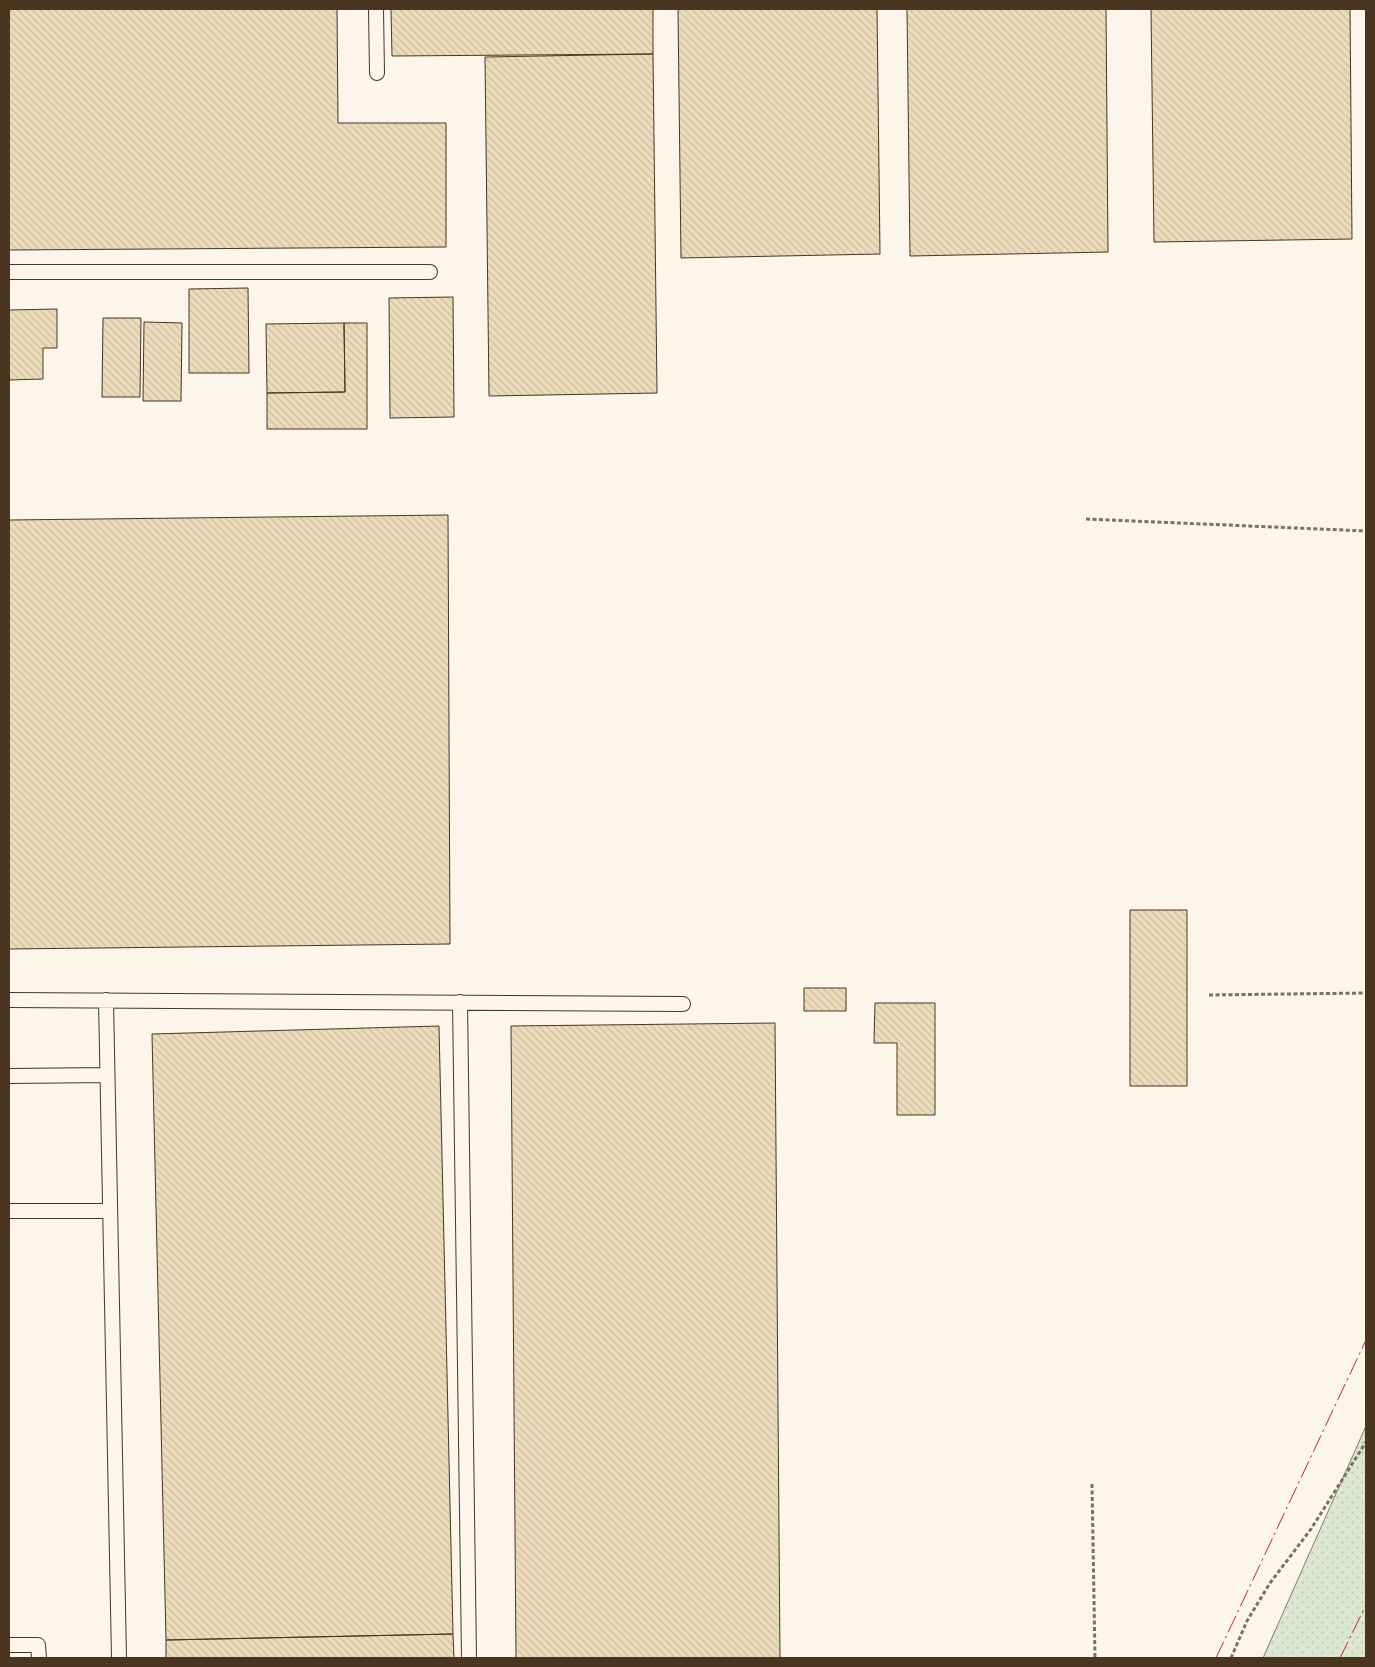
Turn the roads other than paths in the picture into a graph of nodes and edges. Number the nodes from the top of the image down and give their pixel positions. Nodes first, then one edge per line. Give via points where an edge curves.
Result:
1 (376, 9) edge
2 (377, 73) dead end
3 (9, 272) edge
4 (430, 272) dead end
5 (9, 1000) edge
6 (106, 1000) junction
7 (460, 1002) junction
8 (683, 1004) dead end
9 (107, 1075) junction
10 (9, 1076) edge
11 (9, 1211) edge
12 (110, 1211) junction
13 (9, 1645) edge
14 (39, 1658) edge
15 (119, 1658) edge
16 (468, 1658) edge

1 - 2 lane
3 - 4 lane
5 - 6 lane
6 - 7 lane
6 - 9 lane
7 - 8 lane
7 - 16 lane
9 - 10 lane
9 - 12 lane
11 - 12 lane
12 - 15 lane
13 - 14 lane via 38,1645

